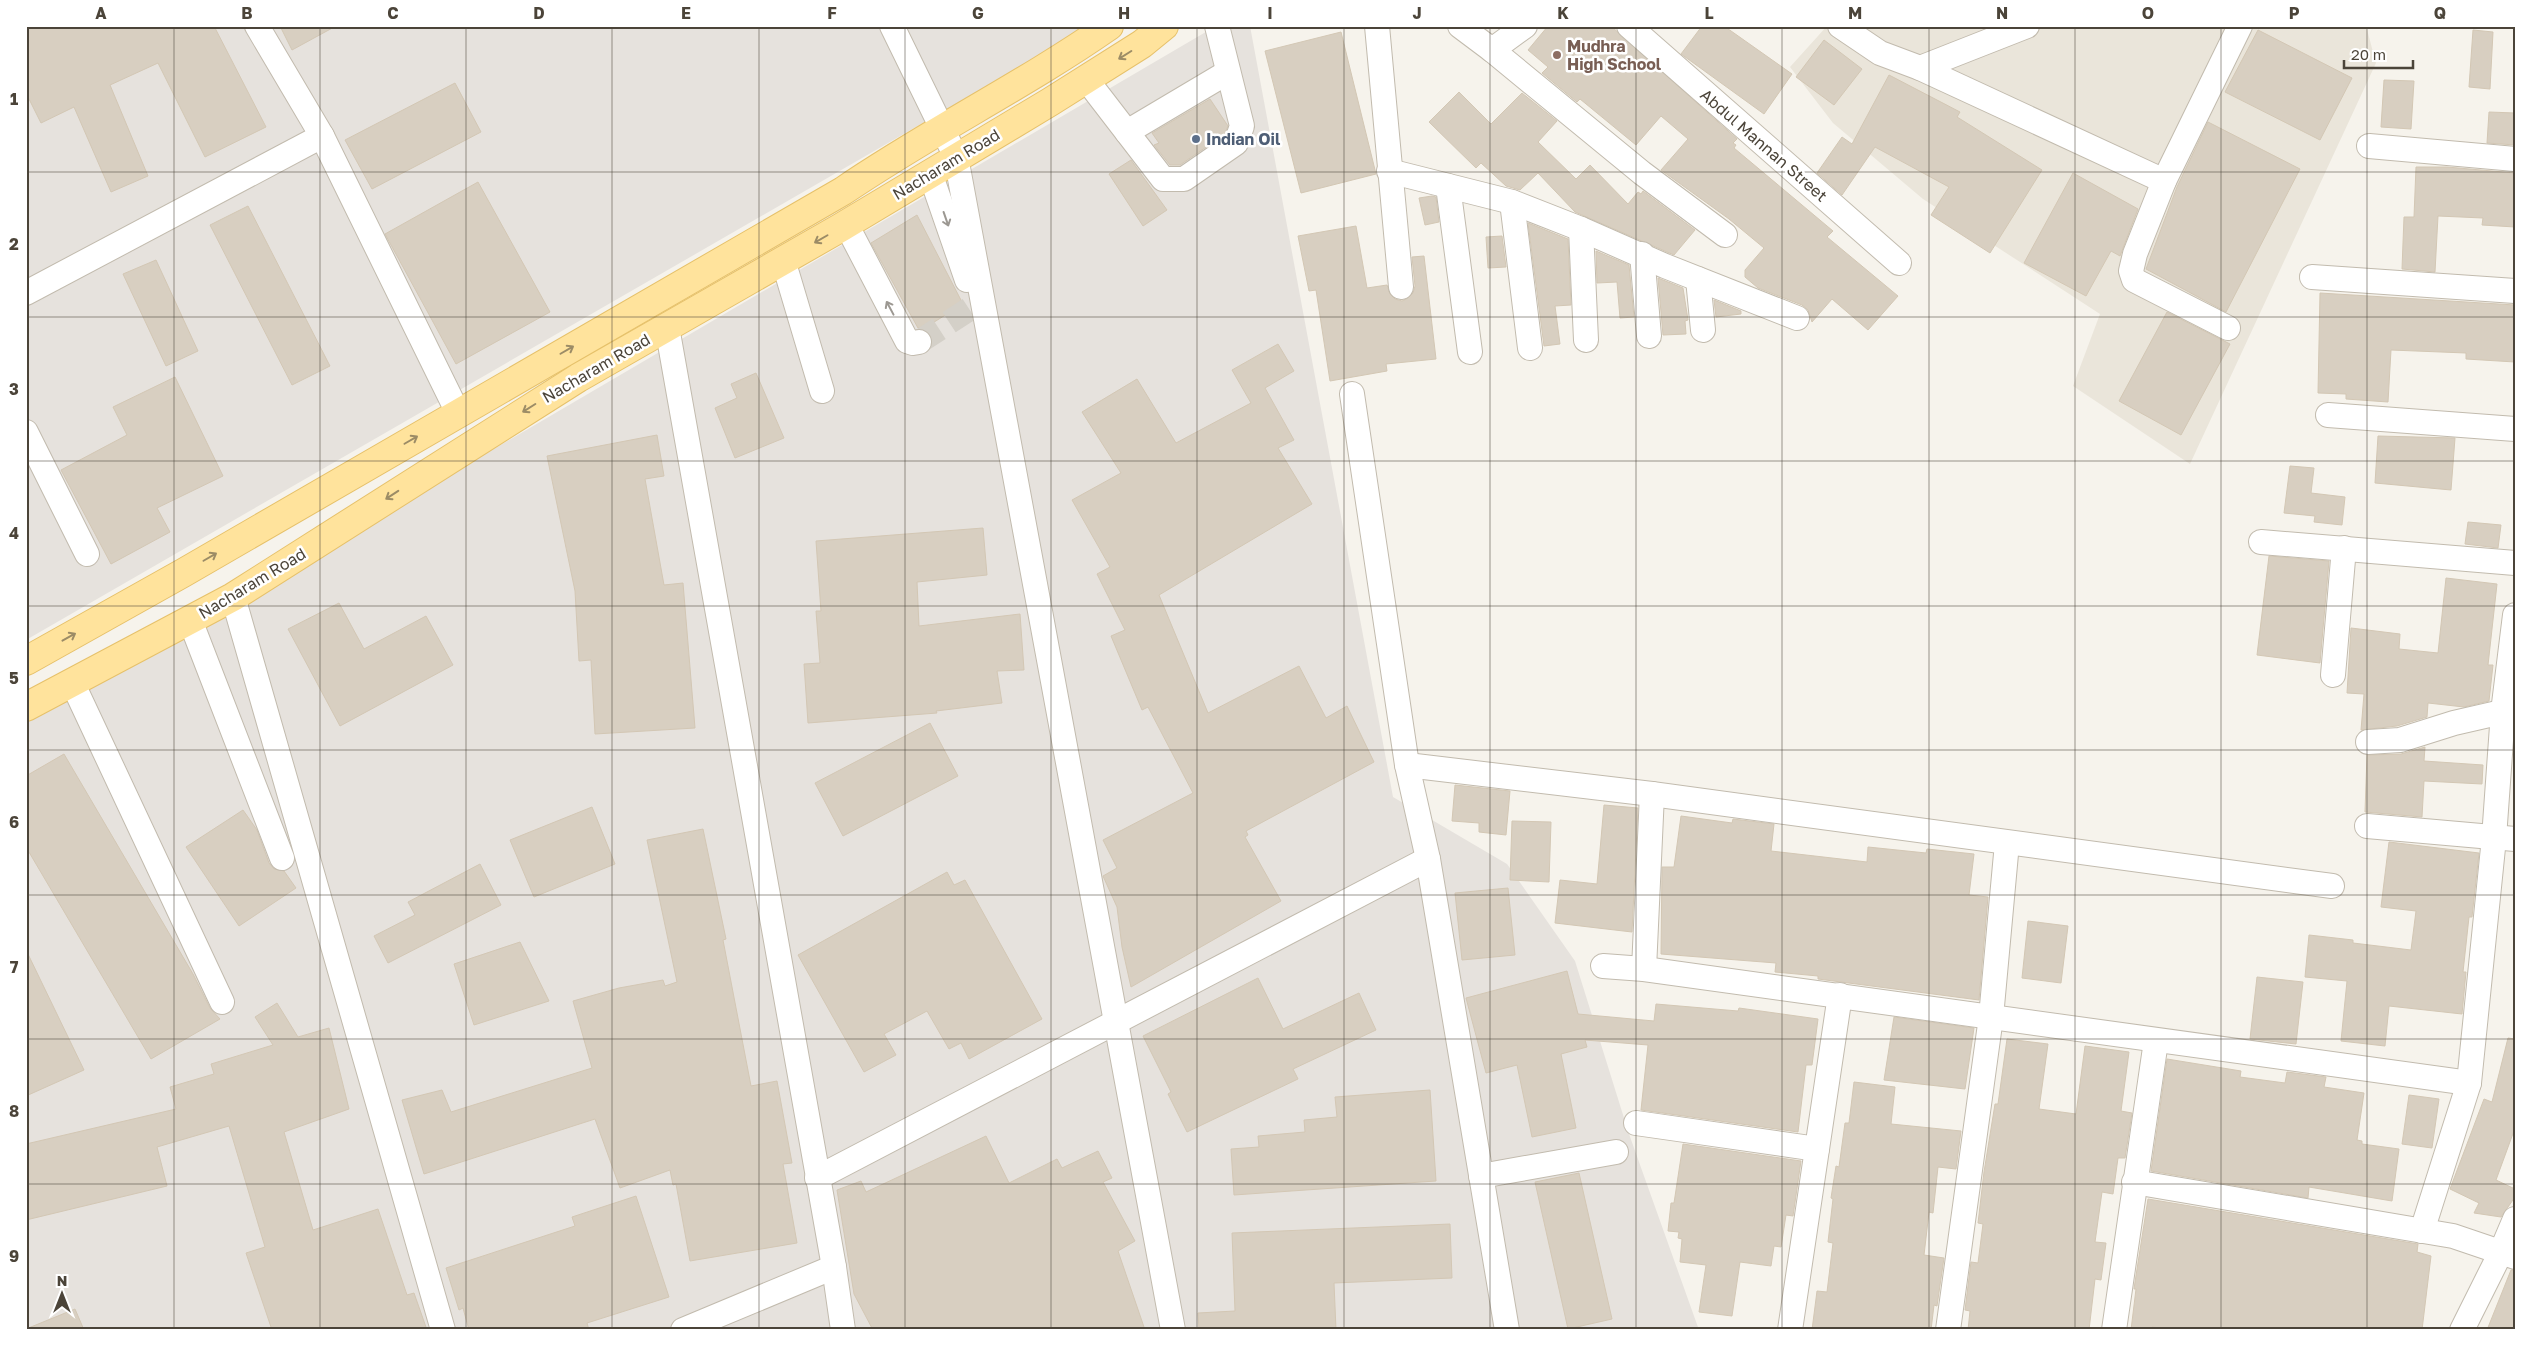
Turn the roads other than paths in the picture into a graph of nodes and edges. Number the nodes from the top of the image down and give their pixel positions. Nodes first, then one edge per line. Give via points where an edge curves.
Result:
1 (257, 26) edge
2 (892, 26) edge
3 (1109, 26) edge
4 (1164, 26) edge
5 (1217, 26) edge
6 (1377, 26) edge
7 (1460, 26) edge
8 (1525, 26) edge
9 (1628, 26) edge
10 (1840, 26) edge
11 (2026, 26) edge
12 (2240, 26) edge
13 (1492, 50) junction
14 (1920, 68) junction
15 (1228, 72) junction
16 (1086, 80) junction
17 (940, 128) junction
18 (1127, 132) junction
19 (322, 136) junction
20 (2370, 146) dead end
21 (956, 157) junction
22 (2515, 159) edge
23 (1389, 171) junction
24 (930, 173) junction
25 (2164, 180) junction
26 (1448, 186) junction
27 (1512, 202) junction
28 (846, 224) junction
29 (1581, 229) junction
30 (1725, 235) dead end
31 (1642, 254) junction
32 (783, 260) junction
33 (1899, 264) dead end
34 (2312, 277) dead end
35 (1698, 279) junction
36 (1401, 287) dead end
37 (2515, 291) edge
38 (26, 293) edge
39 (971, 308) dead end
40 (1797, 318) dead end
41 (667, 327) junction
42 (2228, 328) dead end
43 (1703, 330) dead end
44 (1649, 336) dead end
45 (1586, 340) dead end
46 (919, 342) dead end
47 (1530, 348) dead end
48 (1470, 352) dead end
49 (822, 391) dead end
50 (1352, 394) dead end
51 (458, 413) junction
52 (2328, 415) dead end
53 (2515, 430) edge
54 (26, 432) edge
55 (2261, 542) dead end
56 (2344, 548) junction
57 (87, 554) dead end
58 (2515, 563) edge
59 (233, 597) junction
60 (2515, 615) edge
61 (190, 620) junction
62 (26, 661) edge
63 (2333, 675) dead end
64 (72, 682) junction
65 (26, 707) edge
66 (2509, 710) edge
67 (271, 728) junction
68 (236, 741) junction
69 (2368, 742) dead end
70 (1407, 765) junction
71 (1652, 794) junction
72 (2367, 826) dead end
73 (2505, 839) edge
74 (2007, 843) junction
75 (282, 858) dead end
76 (1428, 859) junction
77 (2332, 886) dead end
78 (1603, 966) dead end
79 (1644, 969) junction
80 (1840, 996) junction
81 (222, 1002) dead end
82 (1990, 1017) junction
83 (1116, 1021) junction
84 (2156, 1040) junction
85 (2469, 1082) junction
86 (1636, 1123) dead end
87 (1816, 1149) junction
88 (1616, 1152) dead end
89 (1481, 1176) junction
90 (817, 1178) junction
91 (2134, 1182) junction
92 (2515, 1219) edge
93 (2422, 1231) junction
94 (2508, 1254) edge
95 (834, 1267) junction
96 (443, 1330) edge
97 (683, 1330) edge
98 (843, 1330) edge
99 (1173, 1330) edge
100 (1507, 1330) edge
101 (1790, 1330) edge
102 (1948, 1330) edge
103 (2114, 1330) edge
104 (2462, 1330) edge

1 - 19 street
2 - 17 street
3 - 17 main road, Nacharam Road
4 -> 16 main road, Nacharam Road
5 - 15 street
6 - 23 street
7 - 13 street
8 - 13 street
9 - 33 street, Abdul Mannan Street
10 - 14 street via 1880,53
11 - 14 street
12 - 25 street
13 - 30 street via 1642,173
14 - 25 street
15 - 18 street
15 - 18 street via 1242,126 1236,143 1184,179 1163,179
16 - 18 street
16 - 21 main road, Nacharam Road
17 - 21 street
51 -> 17 main road, Nacharam Road via 843,191
19 - 38 street
19 - 51 street
20 - 22 street
21 - 24 main road, Nacharam Road
21 - 83 street
23 - 26 street
23 - 36 street
24 - 28 main road, Nacharam Road
24 -> 39 street via 974,301
25 - 42 street via 2135,254 2131,271 2134,280
26 - 27 street
26 - 48 street
27 - 29 street
27 - 47 street
28 -> 32 main road, Nacharam Road
46 -> 28 street via 908,341
29 - 31 street
29 - 45 street
31 - 35 street
31 - 44 street
32 - 41 main road, Nacharam Road
32 - 49 street
34 - 37 street
35 - 40 street
35 - 43 street
41 -> 59 main road, Nacharam Road via 480,438
41 - 90 street
50 - 70 street
62 -> 51 main road, Nacharam Road
52 - 53 street
54 - 57 street
55 - 56 street
56 - 58 street
56 - 63 street
59 - 61 main road, Nacharam Road
59 - 67 street
60 - 66 street
61 - 64 main road, Nacharam Road
61 - 68 street
64 - 65 main road, Nacharam Road
64 - 81 street
66 - 69 street via 2400,740
66 - 73 street
67 - 68 street
67 - 96 street
68 - 75 street
70 - 71 street
70 - 76 street
71 - 74 street
71 - 79 street
72 - 73 street
73 - 85 street
74 - 77 street
74 - 82 street
76 - 83 street
76 - 89 street
78 - 79 street
79 - 80 street
80 - 82 street
80 - 87 street
82 - 84 street
82 - 102 street
83 - 90 street
83 - 99 street
84 - 85 street
84 - 91 street
85 - 93 street
86 - 87 street
87 - 101 street
88 - 89 street
89 - 100 street
90 - 95 street
91 - 93 street
91 - 103 street
92 - 94 street
93 - 94 street via 2453,1236
94 - 104 street
95 - 97 street
95 - 98 street

